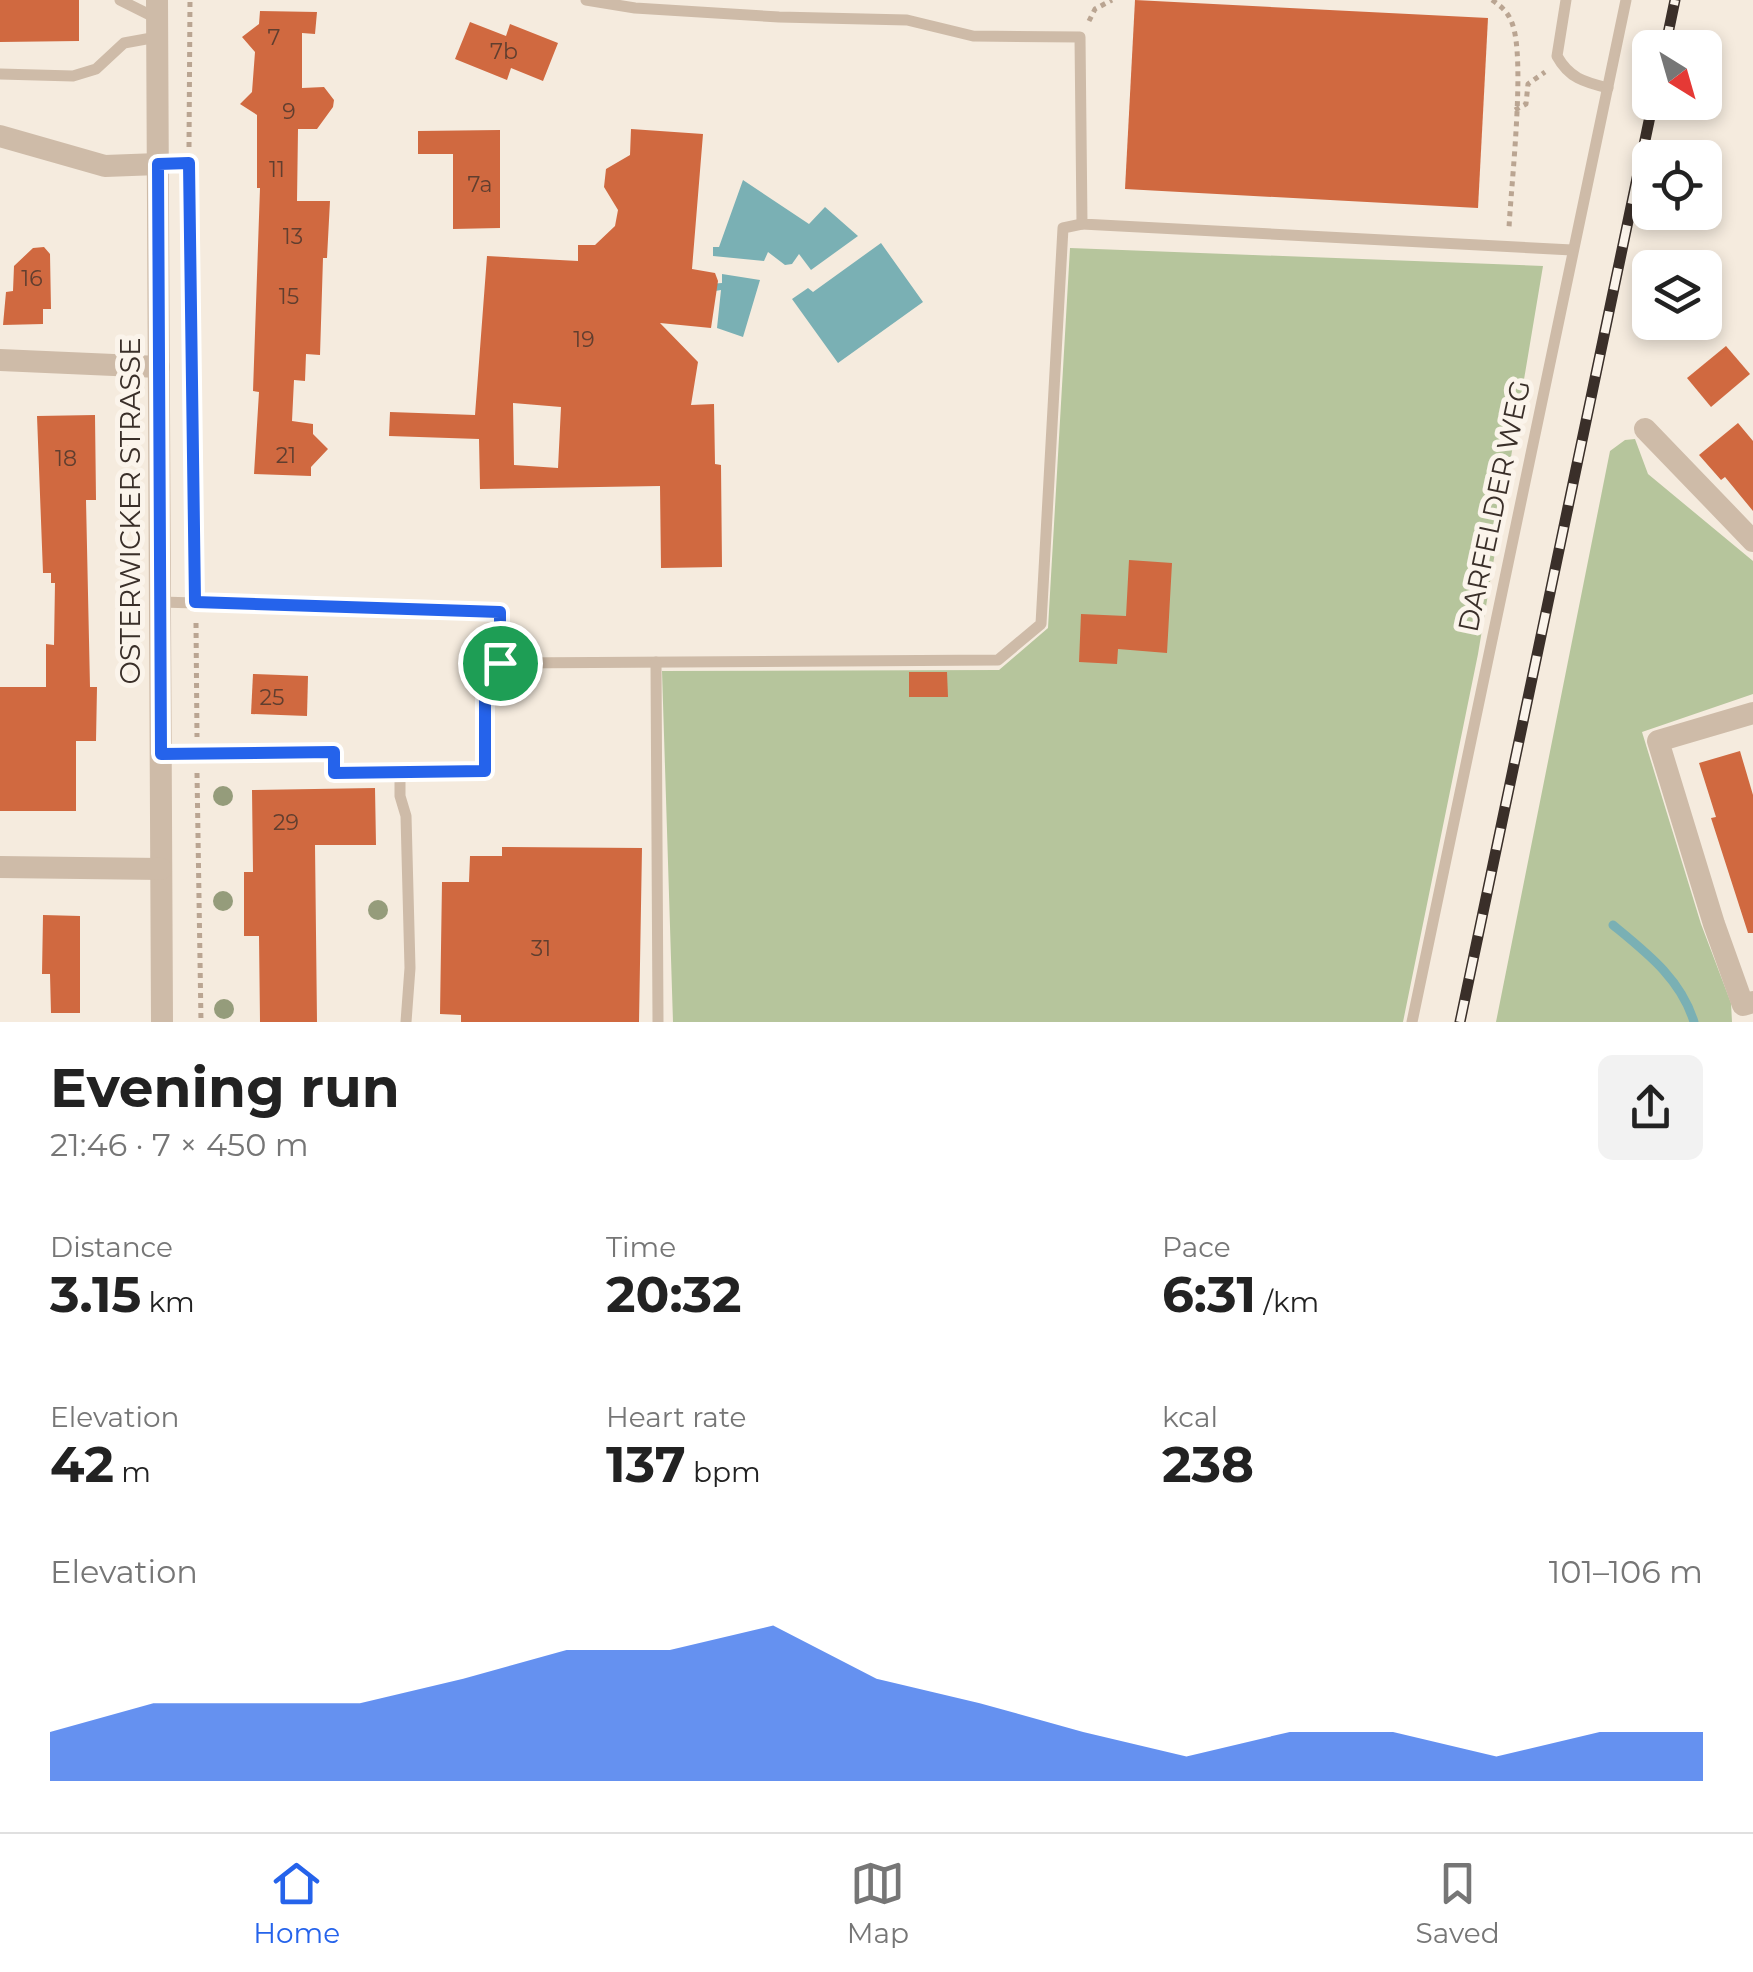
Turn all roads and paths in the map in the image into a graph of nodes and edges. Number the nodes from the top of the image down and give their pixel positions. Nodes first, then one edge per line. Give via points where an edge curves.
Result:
1 (120, 0) edge
2 (190, 0) edge
3 (586, 0) edge
4 (1112, 0) edge
5 (1492, 0) edge
6 (1566, 0) edge
7 (1626, 0) edge
8 (157, 19) edge
9 (1080, 36) junction
10 (0, 74) edge
11 (1528, 84) dead end
12 (1608, 88) junction
13 (1514, 110) junction
14 (0, 136) edge
15 (189, 163) junction
16 (158, 164) junction
17 (1082, 224) junction
18 (1508, 245) junction
19 (1572, 250) junction
20 (0, 360) edge
21 (159, 367) junction
22 (1645, 429) dead end
23 (1753, 541) edge
24 (161, 602) junction
25 (195, 602) junction
26 (656, 662) junction
27 (500, 663) junction
28 (1753, 713) edge
29 (197, 753) junction
30 (161, 754) junction
31 (400, 772) junction
32 (0, 867) edge
33 (161, 868) junction
34 (1753, 1002) edge
35 (162, 1022) edge
36 (200, 1022) edge
37 (406, 1022) edge
38 (658, 1022) edge
39 (1412, 1022) edge

1 - 8 lane
2 - 15 path
3 - 9 lane via 907,20 973,36
4 - 9 path via 1096,9
5 - 13 path via 1514,26
6 - 12 lane via 1556,56 1582,82
7 - 12 lane, DARFELDER WEG
8 - 10 lane via 96,69 74,76
8 - 16 street, OSTERWICKER STRASSE
9 - 17 lane
11 - 13 path via 1526,104
12 - 19 lane, DARFELDER WEG
13 - 18 path
14 - 16 street via 104,166
15 - 16 lane
15 - 25 path
16 - 21 street, OSTERWICKER STRASSE
17 - 18 lane
17 - 26 lane via 1063,228 1041,624 998,660
18 - 19 lane
19 - 39 lane, DARFELDER WEG
20 - 21 street
21 - 24 street, OSTERWICKER STRASSE
22 - 23 street
24 - 25 lane
24 - 30 street, OSTERWICKER STRASSE
25 - 27 lane via 500,612
25 - 29 path
26 - 27 lane
26 - 38 lane
27 - 31 lane via 485,694 485,771
28 - 34 street via 1658,741 1744,1005
29 - 30 lane
29 - 31 lane via 334,752 334,773
29 - 36 path
30 - 33 street, OSTERWICKER STRASSE
31 - 37 lane via 410,968
32 - 33 street
33 - 35 street, OSTERWICKER STRASSE

